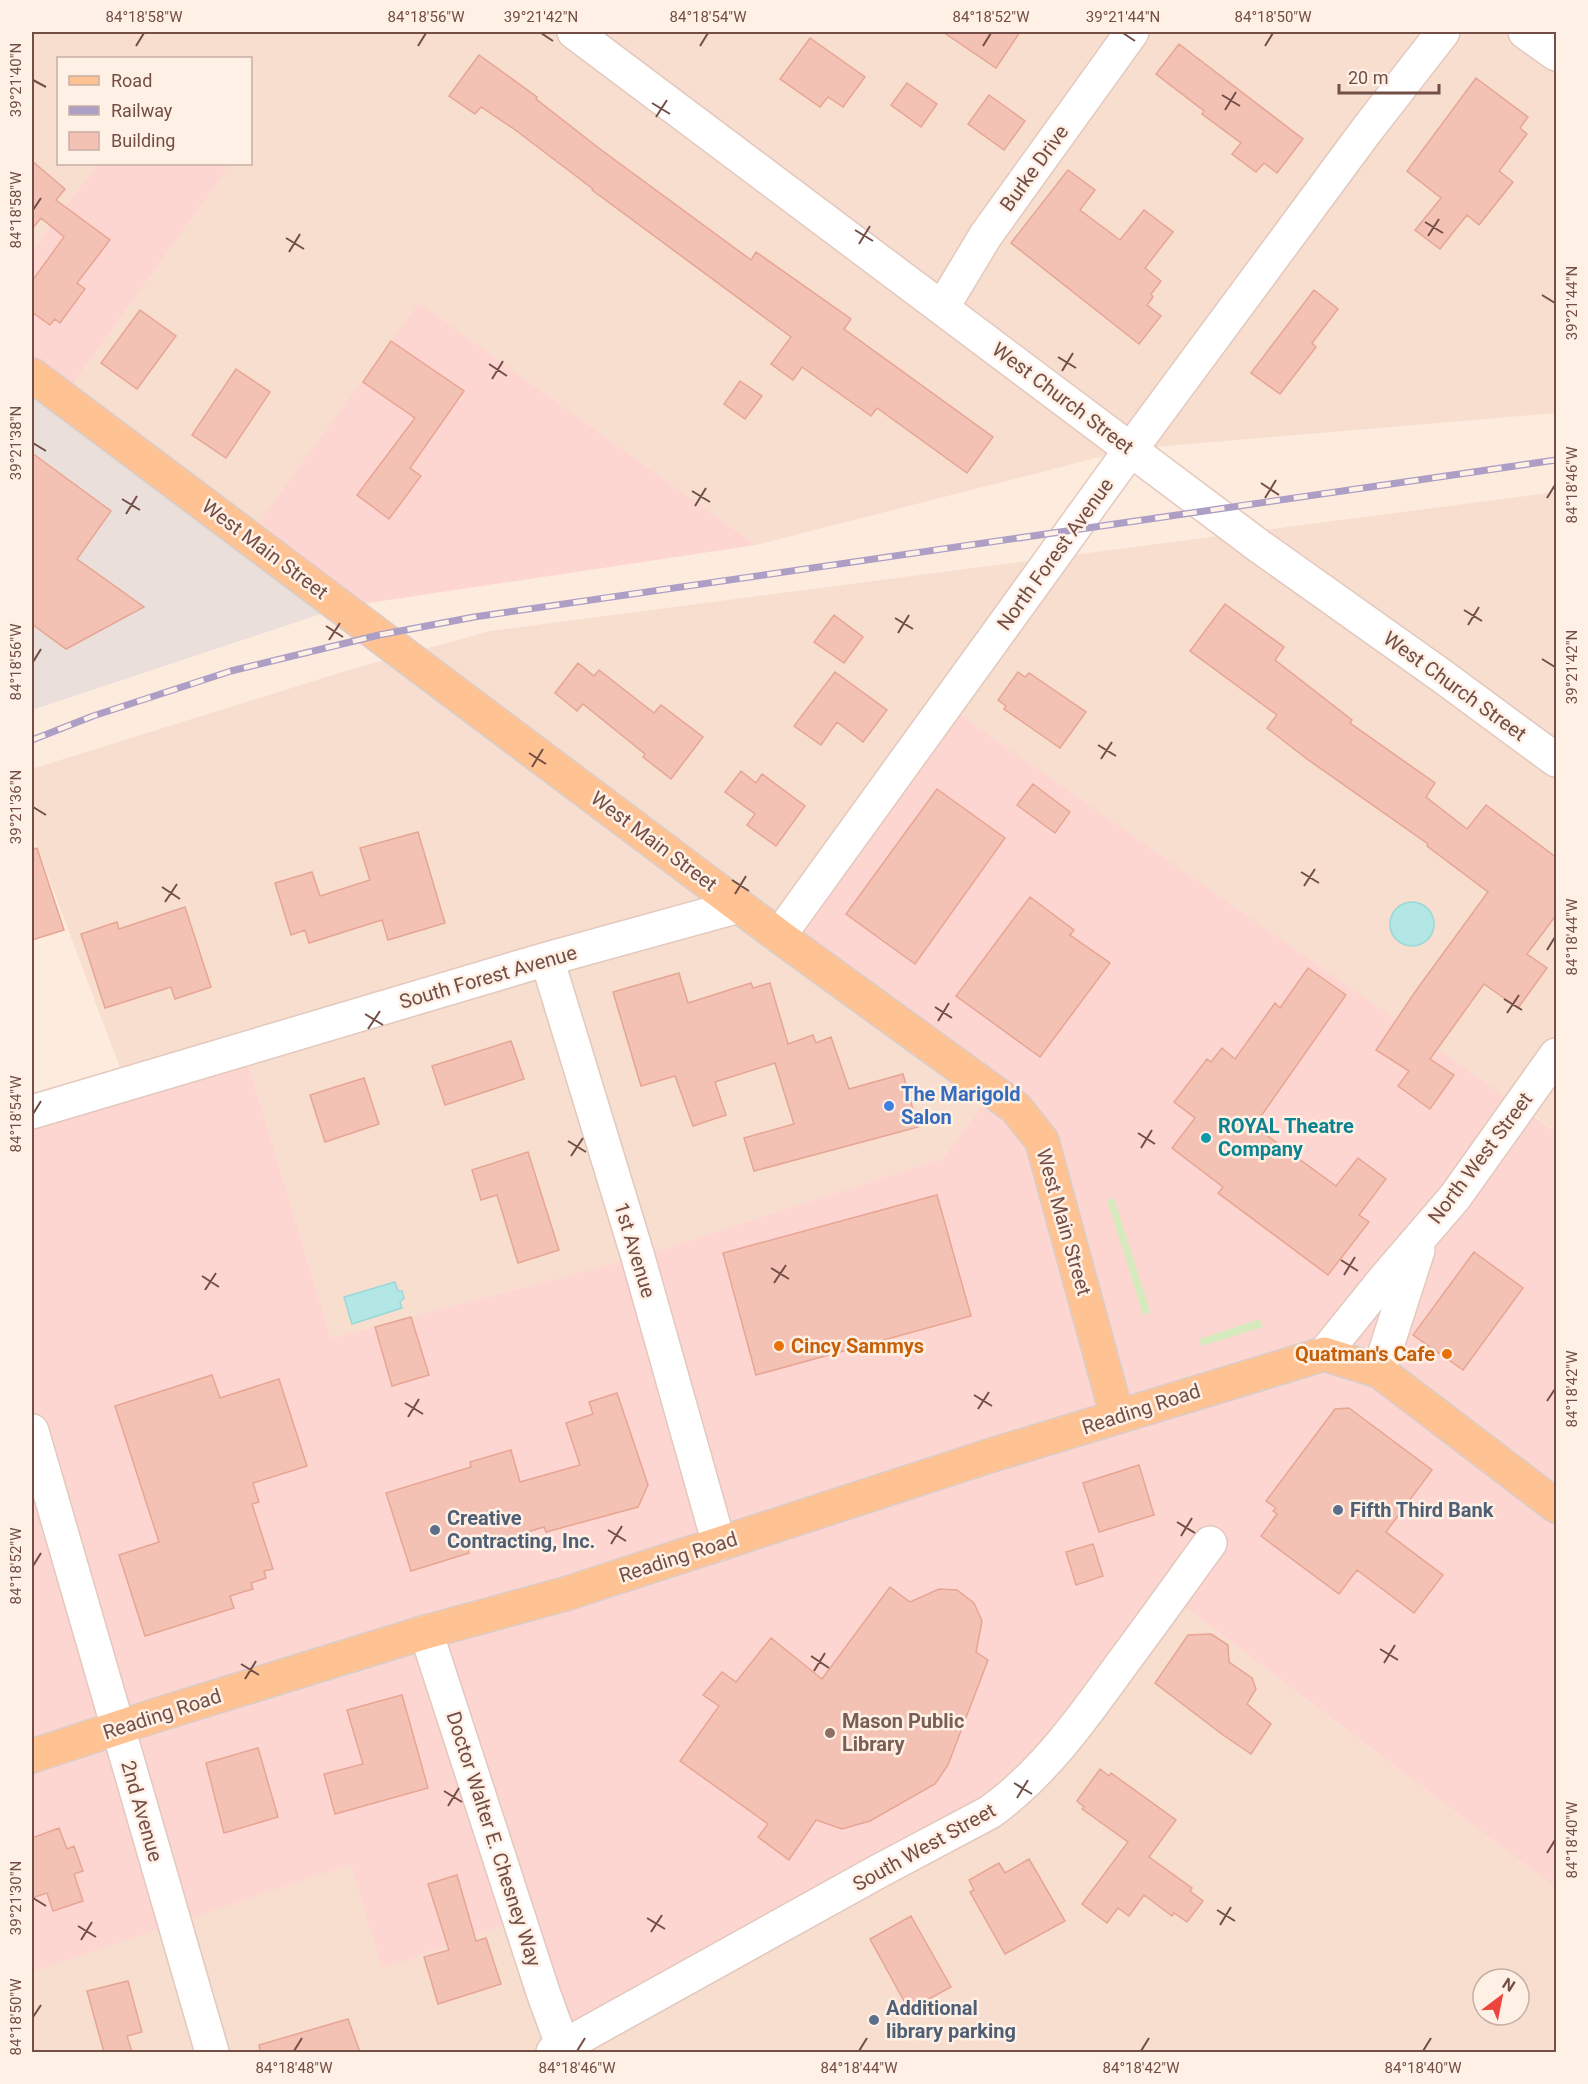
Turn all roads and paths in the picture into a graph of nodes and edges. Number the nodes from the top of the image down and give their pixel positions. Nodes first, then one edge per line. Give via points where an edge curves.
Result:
1 (574, 32) edge
2 (1132, 32) edge
3 (1443, 32) edge
4 (1526, 32) edge
5 (1557, 54) edge
6 (942, 308) junction
7 (32, 375) edge
8 (1131, 449) junction
9 (1557, 760) edge
10 (739, 906) junction
11 (779, 936) junction
12 (547, 959) junction
13 (1557, 1055) edge
14 (32, 1112) edge
15 (1424, 1232) junction
16 (1324, 1354) junction
17 (1379, 1371) junction
18 (1117, 1416) junction
19 (32, 1431) edge
20 (1557, 1506) edge
21 (1210, 1543) dead end
22 (719, 1544) junction
23 (426, 1632) junction
24 (118, 1728) junction
25 (32, 1756) edge
26 (558, 2050) edge
27 (212, 2052) edge

1 - 6 street, West Church Street
2 - 6 street, Burke Drive via 986,235
3 - 8 street, North Forest Avenue
4 - 5 street
6 - 8 street, West Church Street
7 - 10 main road, West Main Street
8 - 9 street, West Church Street
8 - 11 street, North Forest Avenue
10 - 11 main road, West Main Street
10 - 12 street, South Forest Avenue
11 - 18 main road, West Main Street via 1016,1108 1042,1141
12 - 14 street, South Forest Avenue
12 - 22 street, 1st Avenue via 638,1257
13 - 15 street, North West Street via 1455,1197
15 - 16 street, North West Street
15 - 17 street, North West Street
16 - 17 main road
16 - 18 main road, Reading Road
17 - 20 main road
18 - 22 main road, Reading Road
19 - 24 street, 2nd Avenue
21 - 26 street, South West Street via 1094,1702 1047,1761 1007,1800
22 - 23 main road, Reading Road via 565,1594
23 - 24 main road, Reading Road
23 - 26 street, Doctor Walter E. Chesney Way via 540,1982
24 - 25 main road, Reading Road
24 - 27 street, 2nd Avenue

